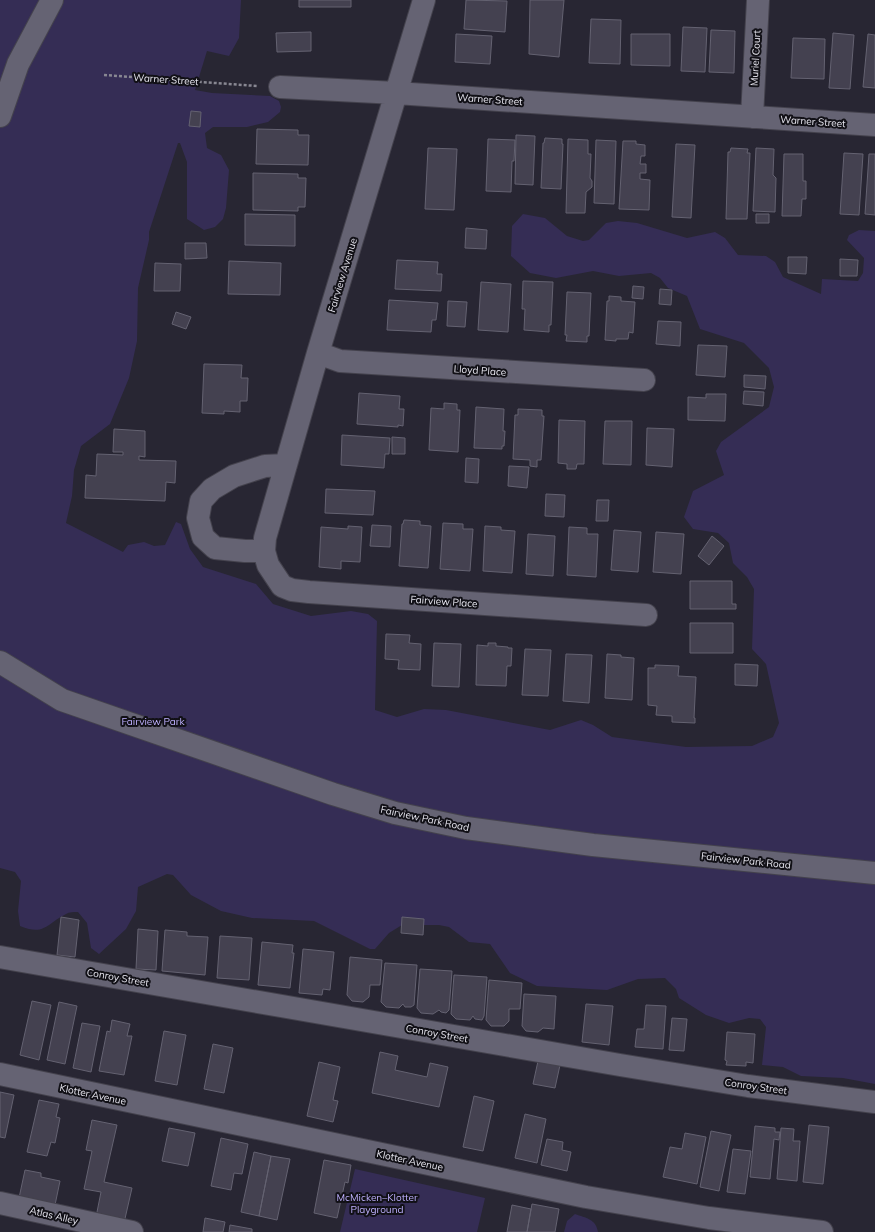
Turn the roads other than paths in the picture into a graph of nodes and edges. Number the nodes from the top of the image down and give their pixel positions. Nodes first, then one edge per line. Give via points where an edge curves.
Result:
1 (52, 0) edge
2 (424, 0) edge
3 (758, 0) edge
4 (280, 87) road end
5 (396, 93) junction
6 (0, 116) edge
7 (752, 117) junction
8 (875, 125) edge
9 (318, 352) junction
10 (644, 380) dead end
11 (286, 466) junction
12 (264, 551) junction
13 (646, 615) dead end
14 (0, 662) edge
15 (875, 873) edge
16 (0, 957) edge
17 (0, 1074) edge
18 (875, 1102) edge
19 (0, 1203) edge
20 (132, 1232) edge
21 (822, 1232) edge

1 - 6 street via 18,64
2 - 5 street, Fairview Avenue
3 - 7 street, Muriel Court
4 - 5 street, Warner Street
5 - 7 street, Warner Street
5 - 9 street, Fairview Avenue
7 - 8 street, Warner Street
9 - 10 street, Lloyd Place via 340,361
9 - 11 street, Fairview Avenue
11 - 12 street, Fairview Avenue via 265,538
11 - 12 street via 265,466 234,476 212,489 200,501 198,518 203,537 215,548
12 - 13 street, Fairview Place via 276,578 282,586 292,590
14 - 15 street, Fairview Park Road via 62,700 332,794 396,813 466,828 592,845
16 - 18 street, Conroy Street via 748,1086
17 - 21 street, Klotter Avenue via 586,1197 709,1218
19 - 20 street, Atlas Alley

